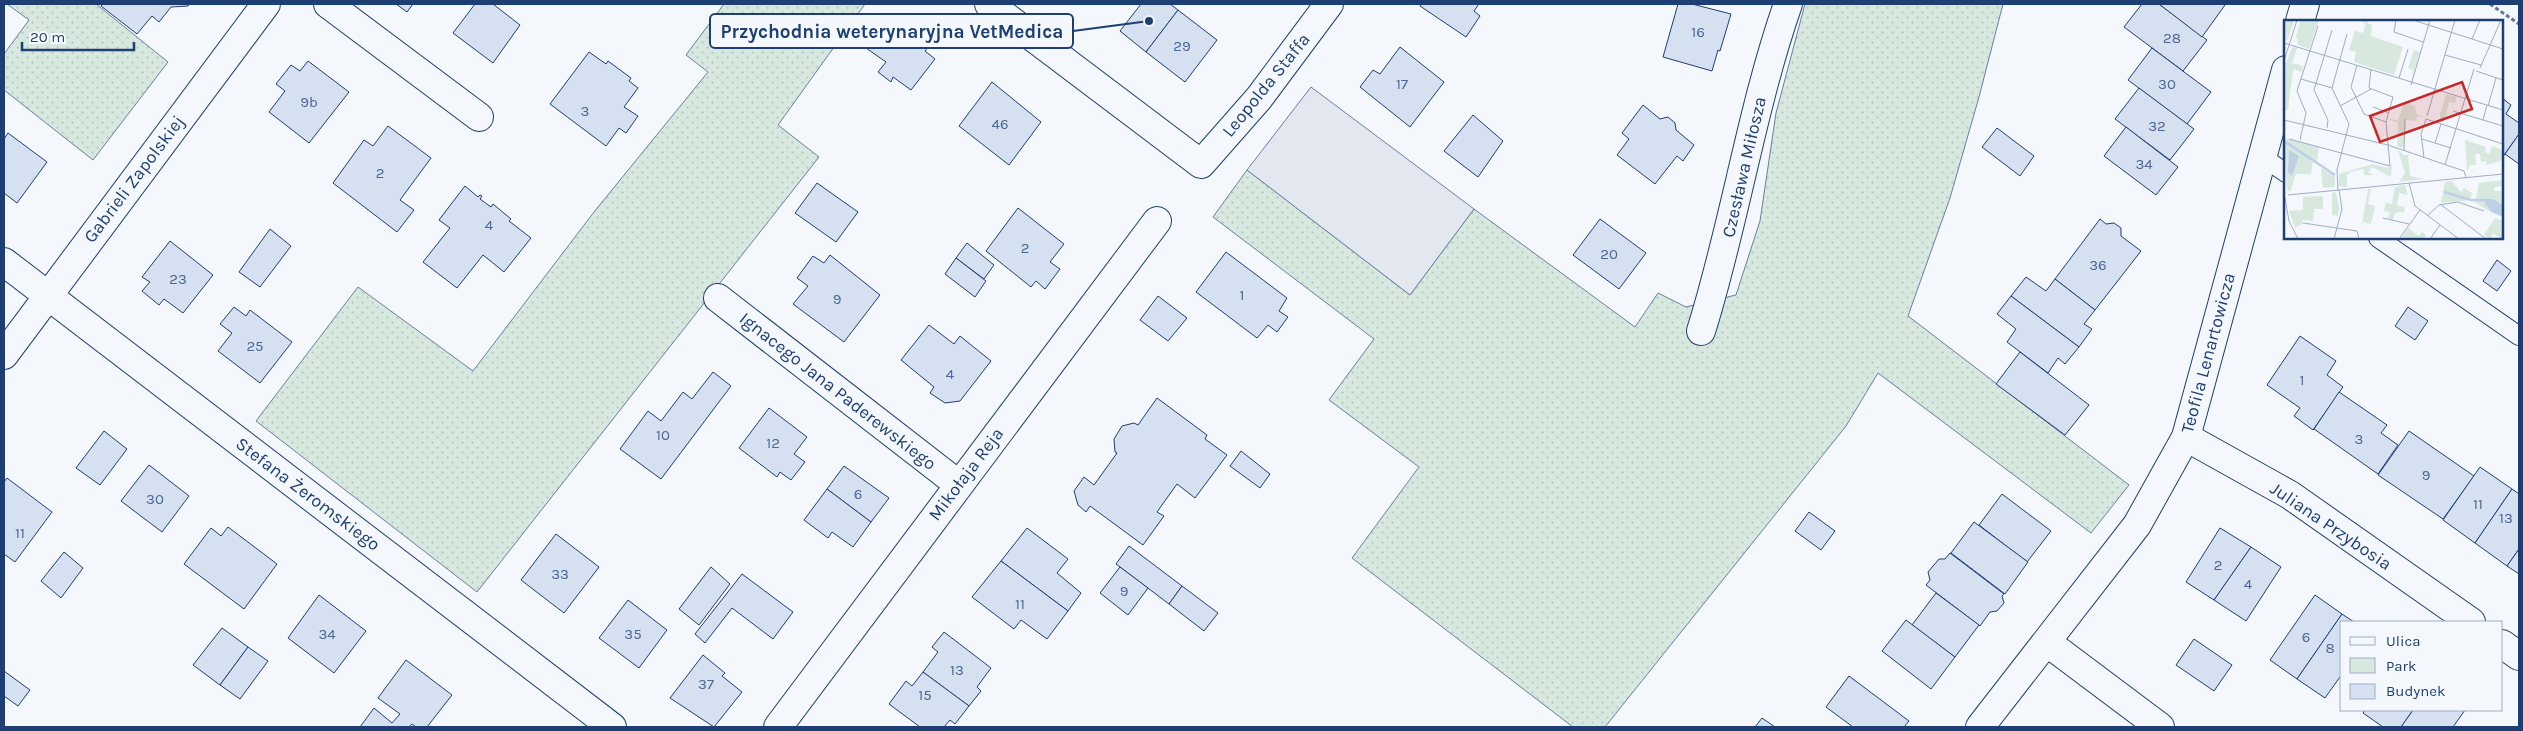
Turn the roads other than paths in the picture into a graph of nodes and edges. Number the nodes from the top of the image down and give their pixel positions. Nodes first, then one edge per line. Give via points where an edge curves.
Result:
1 (266, 4) edge
2 (328, 4) edge
3 (989, 4) edge
4 (1329, 4) edge
5 (1788, 4) edge
6 (2305, 4) edge
7 (2300, 20) edge
8 (2284, 77) edge
9 (479, 117) dead end
10 (2261, 156) junction
11 (2284, 172) edge
12 (1157, 222) dead end
13 (2379, 239) edge
14 (4, 262) edge
15 (48, 294) junction
16 (718, 298) dead end
17 (1701, 331) dead end
18 (2519, 336) edge
19 (4, 355) edge
20 (2186, 437) junction
21 (958, 484) junction
22 (2471, 621) edge
23 (2048, 643) junction
24 (2503, 645) edge
25 (2519, 656) edge
26 (612, 727) edge
27 (778, 727) edge
28 (1980, 727) edge
29 (2160, 727) edge

1 - 15 street, Gabrieli Zapolskiej
2 - 9 street
3 - 4 street, Leopolda Staffa via 1201,164 1259,98
5 - 17 street, Czesława Miłosza via 1773,46 1717,279
6 - 7 street
8 - 10 street, Teofila Lenartowicza
10 - 11 lane
10 - 20 street, Teofila Lenartowicza
12 - 21 street, Mikołaja Reja
13 - 18 lane
14 - 15 street, Stefana Żeromskiego
15 - 19 street, Gabrieli Zapolskiej
15 - 26 street, Stefana Żeromskiego
16 - 21 street, Ignacego Jana Paderewskiego
20 - 22 street, Juliana Przybosia via 2290,494
20 - 23 street, Teofila Lenartowicza via 2137,525
21 - 27 street, Mikołaja Reja
23 - 28 street, Teofila Lenartowicza
23 - 29 street
24 - 25 street

